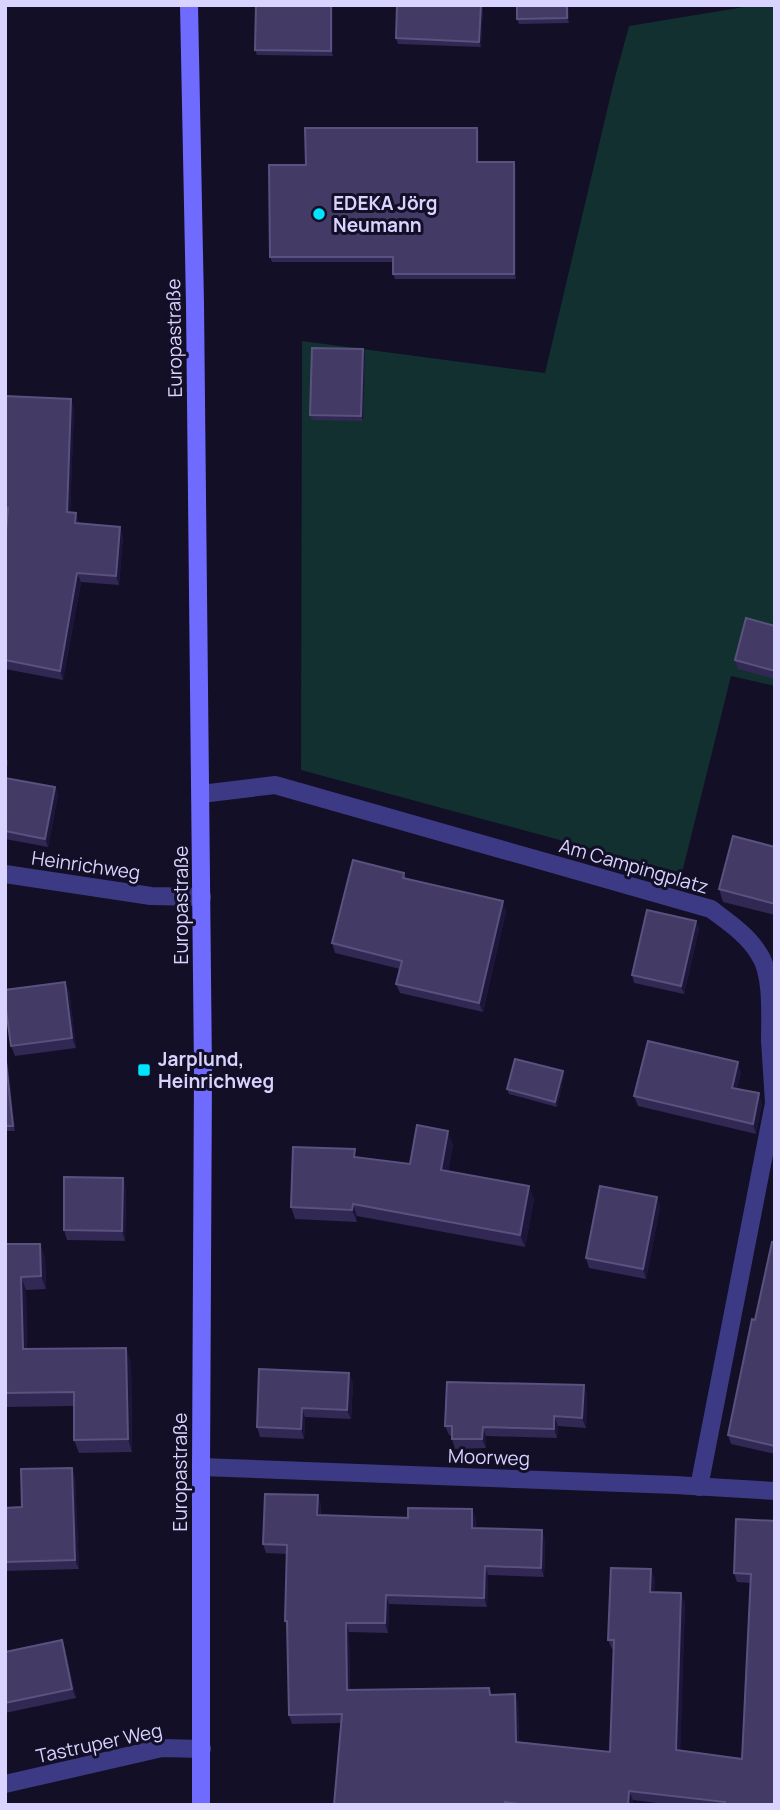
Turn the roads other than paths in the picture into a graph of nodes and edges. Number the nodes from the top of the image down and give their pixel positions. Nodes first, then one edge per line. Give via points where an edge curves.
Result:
1 (189, 5) edge
2 (201, 794) junction
3 (5, 874) edge
4 (202, 897) junction
5 (201, 1467) junction
6 (699, 1487) junction
7 (775, 1491) edge
8 (202, 1749) junction
9 (5, 1784) edge
10 (201, 1805) edge

1 - 2 main road, Europastraße
2 - 4 main road, Europastraße
2 - 6 street, Am Campingplatz via 275,785 711,909 761,955 770,988 774,1102
3 - 4 street, Heinrichweg via 151,896
4 - 5 main road, Europastraße
5 - 6 street, Moorweg
5 - 8 main road, Europastraße
6 - 7 street, Moorweg
8 - 9 street, Tastruper Weg via 162,1748
8 - 10 main road, Europastraße

